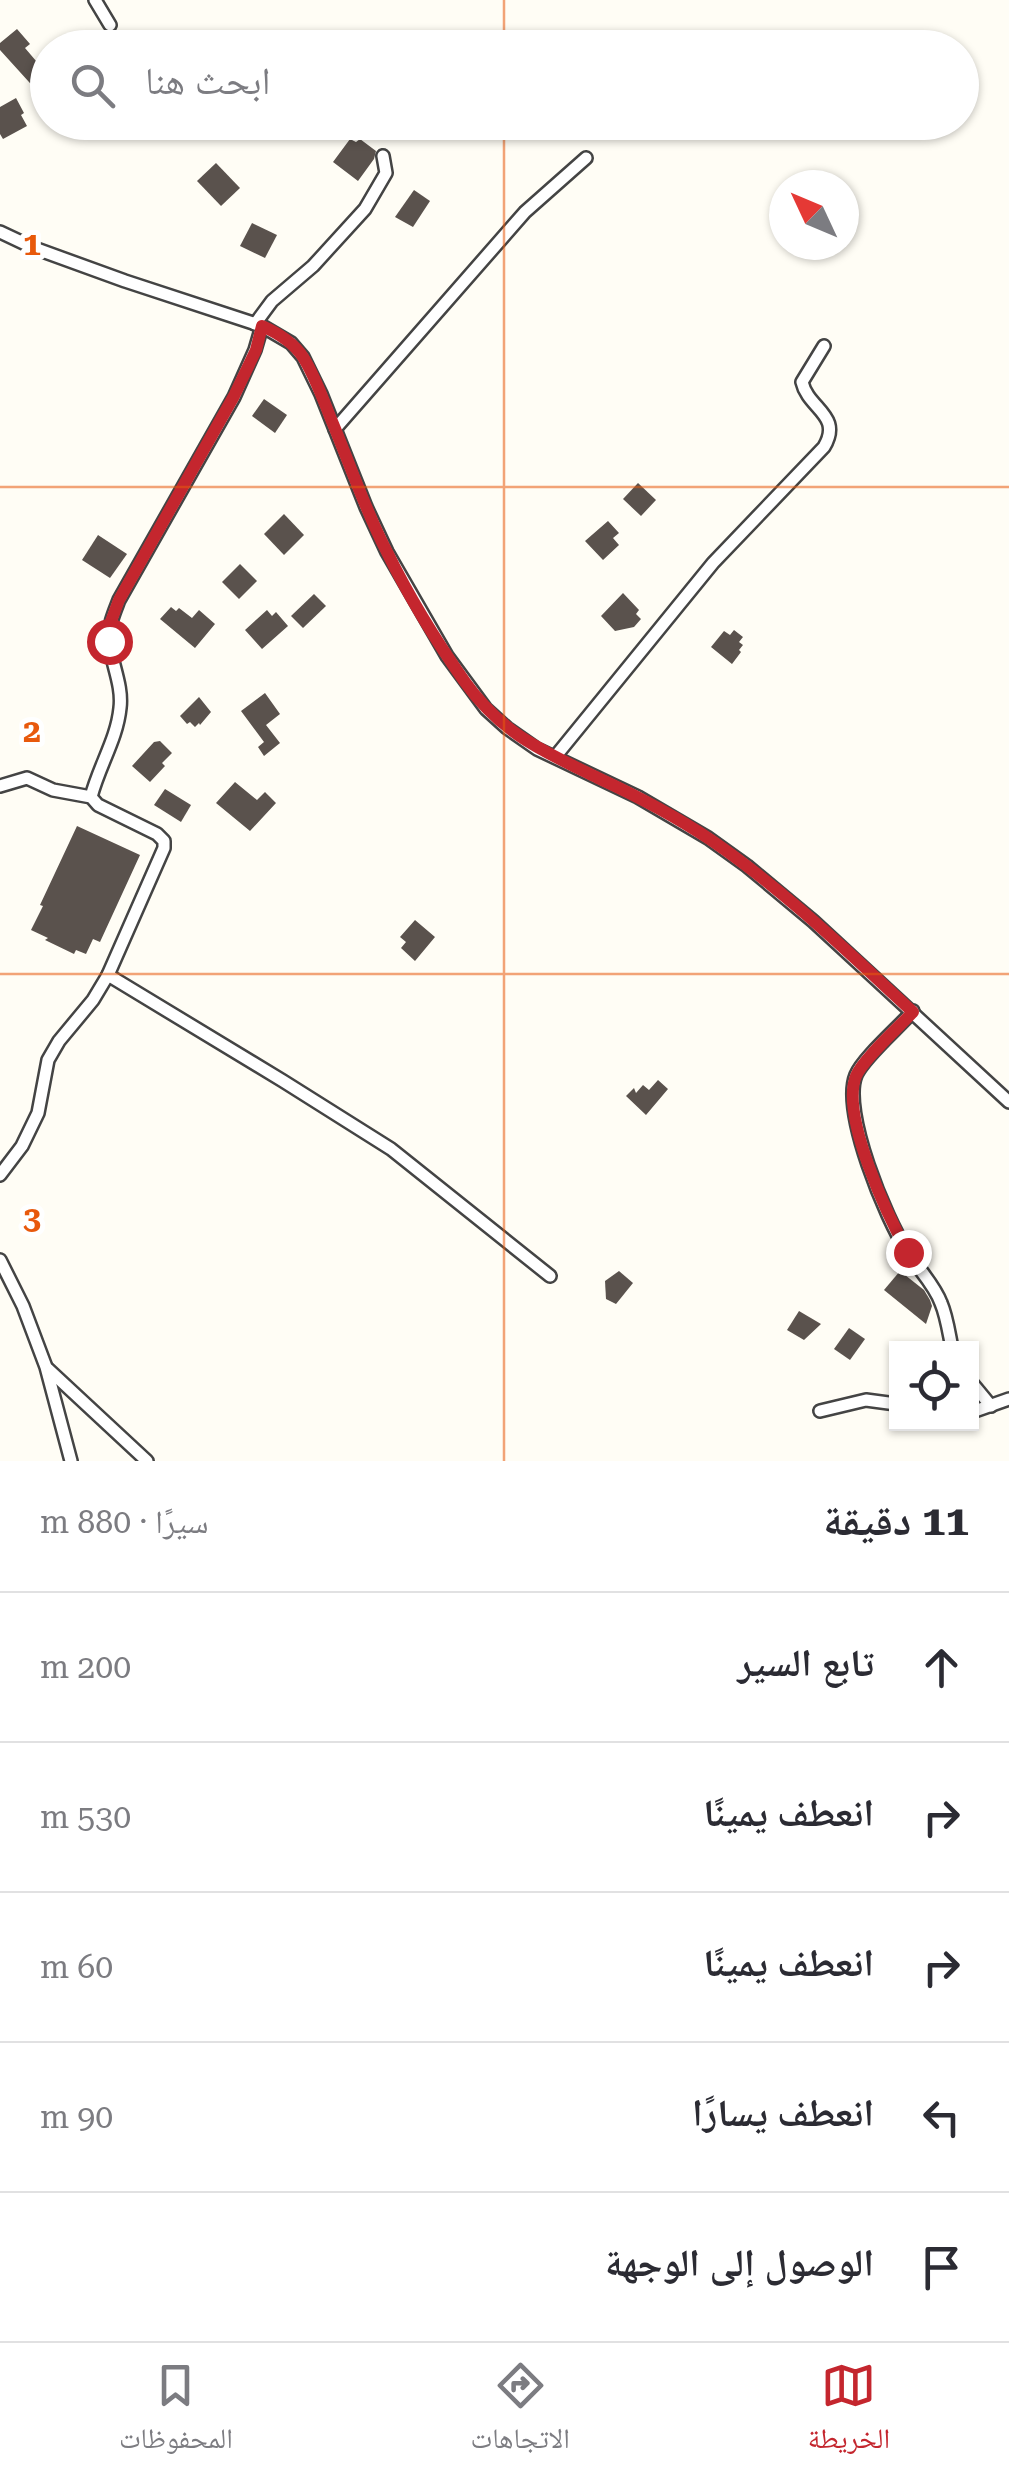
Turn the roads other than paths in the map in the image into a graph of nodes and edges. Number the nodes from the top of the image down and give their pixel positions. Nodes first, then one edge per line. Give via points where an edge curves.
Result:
1 (95, 0) edge
2 (110, 24) dead end
3 (383, 156) dead end
4 (586, 158) dead end
5 (0, 232) edge
6 (258, 324) junction
7 (824, 346) dead end
8 (335, 429) junction
9 (555, 757) junction
10 (0, 786) edge
11 (91, 797) junction
12 (108, 976) junction
13 (913, 1012) junction
14 (1009, 1102) edge
15 (0, 1176) edge
16 (0, 1260) edge
17 (550, 1276) dead end
18 (950, 1341) edge
19 (46, 1367) junction
20 (979, 1391) edge
21 (1009, 1400) edge
22 (889, 1403) edge
23 (991, 1406) junction
24 (979, 1410) edge
25 (820, 1411) dead end
26 (71, 1461) edge
27 (147, 1461) edge

1 - 2 street
3 - 6 street via 386,173 364,209 272,301
4 - 8 street via 525,212
5 - 6 street
6 - 8 street via 303,357
6 - 11 street via 256,350 234,396 110,624 120,712
7 - 9 street via 802,382 831,429 824,447 713,564
8 - 9 street via 387,552 446,656 506,728
9 - 13 street via 674,817 747,866
10 - 11 street via 27,778
11 - 12 street via 164,841
12 - 15 street via 48,1060 38,1113
12 - 17 street via 391,1149
13 - 14 street
13 - 18 street via 858,1070 852,1095 888,1218 941,1302
16 - 19 street
19 - 26 street
19 - 27 street
20 - 23 street
21 - 23 street
22 - 25 street via 866,1400
23 - 24 street

